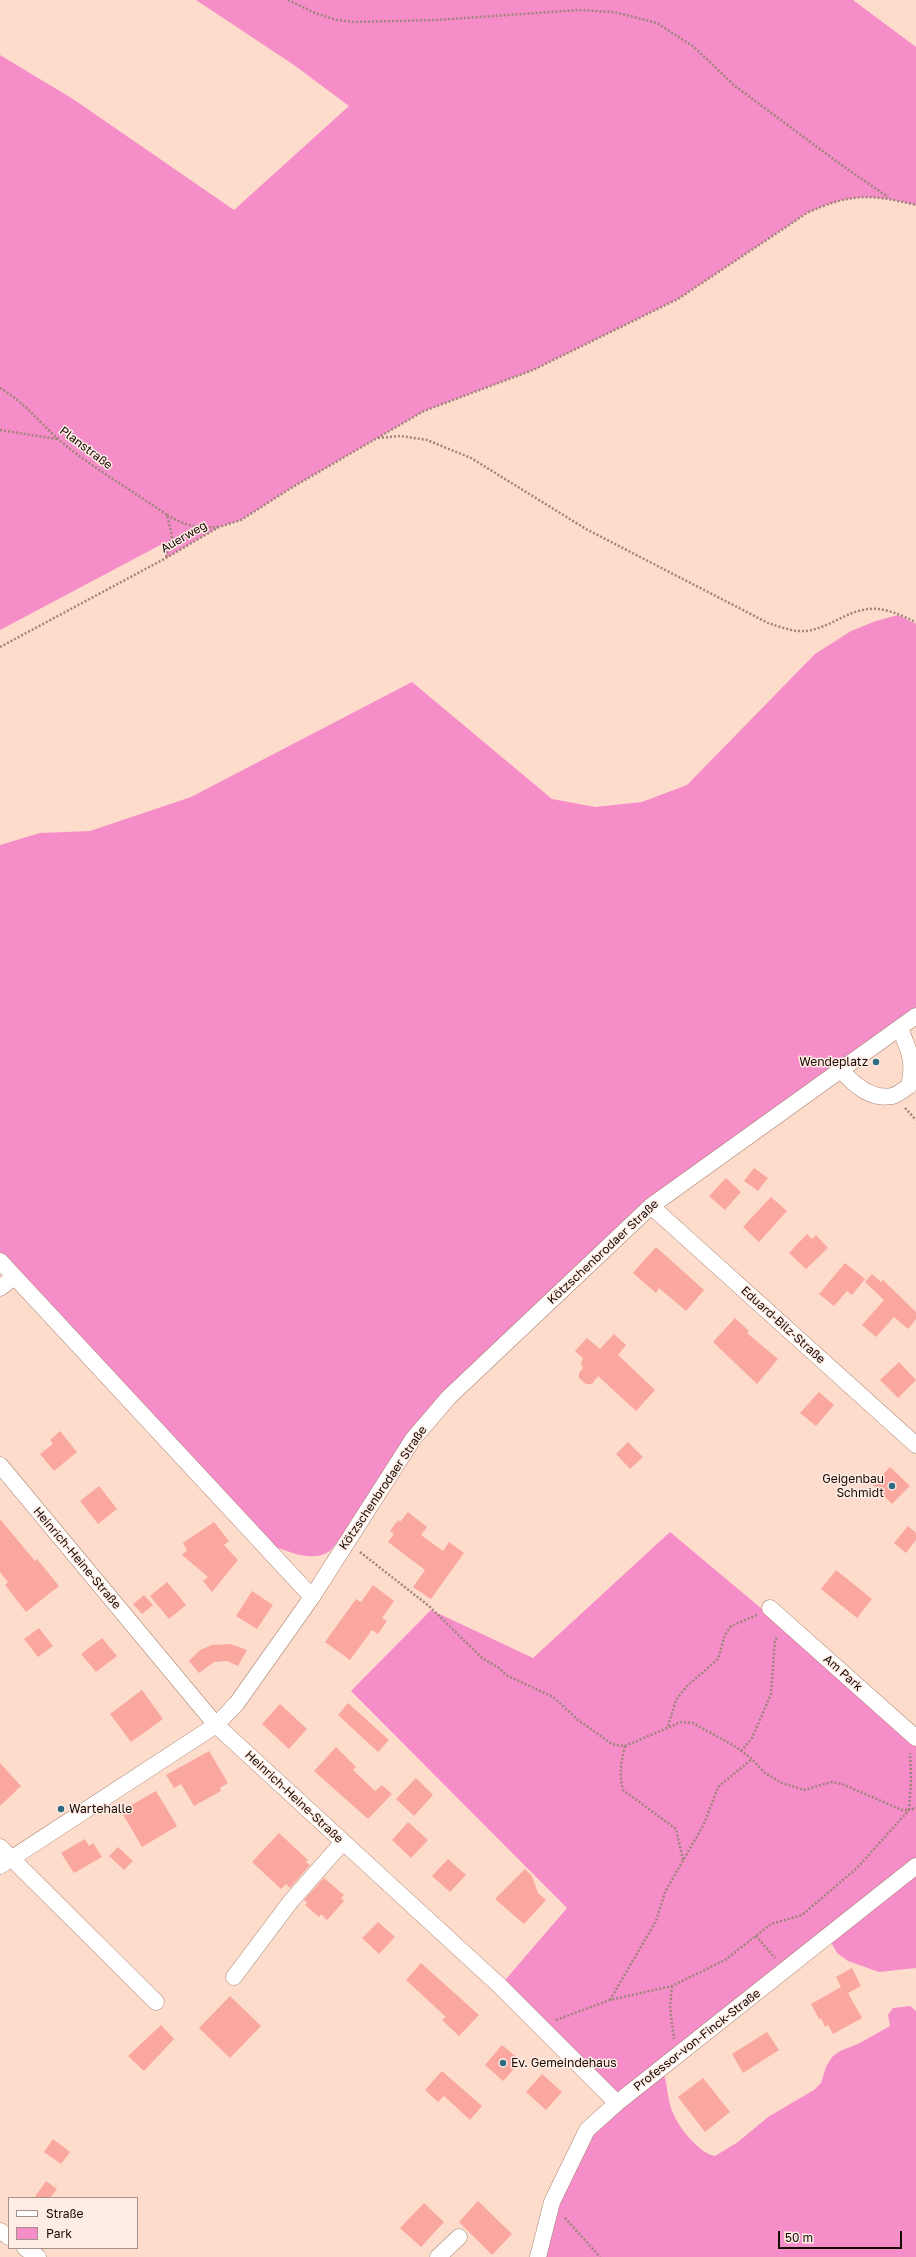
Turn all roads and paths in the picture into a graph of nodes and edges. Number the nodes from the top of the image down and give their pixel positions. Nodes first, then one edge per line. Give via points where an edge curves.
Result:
1 (288, 0) edge
2 (888, 198) junction
3 (916, 205) edge
4 (0, 388) edge
5 (0, 430) edge
6 (375, 438) junction
7 (58, 439) junction
8 (167, 515) junction
9 (219, 527) junction
10 (166, 558) junction
11 (916, 622) edge
12 (0, 647) edge
13 (916, 1016) edge
14 (900, 1028) junction
15 (842, 1070) junction
16 (651, 1206) junction
17 (0, 1261) edge
18 (14, 1277) junction
19 (0, 1288) edge
20 (916, 1444) edge
21 (0, 1465) edge
22 (347, 1542) junction
23 (312, 1597) junction
24 (770, 1608) joint
25 (787, 1623) junction
26 (216, 1725) junction
27 (668, 1726) junction
28 (914, 1737) edge
29 (625, 1746) junction
30 (741, 1751) junction
31 (752, 1759) junction
32 (916, 1808) edge
33 (909, 1810) junction
34 (343, 1842) junction
35 (4, 1857) edge
36 (683, 1860) junction
37 (916, 1866) edge
38 (756, 1936) junction
39 (785, 1970) junction
40 (234, 1977) dead end
41 (672, 1986) junction
42 (610, 2000) junction
43 (156, 2002) dead end
44 (542, 2028) junction
45 (684, 2051) junction
46 (617, 2103) junction
47 (552, 2202) junction
48 (459, 2237) dead end
49 (26, 2249) edge
50 (38, 2257) edge
51 (438, 2257) edge
52 (538, 2257) edge
53 (600, 2257) edge

1 - 2 path via 314,13 355,22 436,20 579,10 614,12 657,23 694,47 735,86
2 - 3 path
2 - 6 path, Auerweg via 867,196 847,199 814,210 678,299 533,370 424,411
4 - 7 path, Planstraße via 15,397
5 - 7 path
6 - 9 path, Auerweg via 241,520
6 - 11 path via 401,436 428,440 471,458 586,529 768,623 799,631 826,626 855,612 868,609 890,611
7 - 8 path, Planstraße via 86,462
8 - 9 path, Planstraße via 198,528
8 - 10 path via 172,536
9 - 10 path, Auerweg
10 - 12 path, Auerweg
13 - 14 street, Kötzschenbrodaer Straße
14 - 15 street, Kötzschenbrodaer Straße
14 - 15 street via 910,1053 913,1070 909,1086 894,1096 876,1097 859,1087
15 - 16 street, Kötzschenbrodaer Straße
16 - 20 street, Eduard-Bilz-Straße
16 - 22 street, Kötzschenbrodaer Straße via 448,1397 413,1439
17 - 18 street
18 - 19 street
18 - 23 street
21 - 26 street, Heinrich-Heine-Straße
22 - 23 street, Kötzschenbrodaer Straße
22 - 29 path via 429,1606 482,1658 506,1675 553,1697 599,1736 612,1744
23 - 26 street, Kötzschenbrodaer Straße via 237,1703
24 - 25 street, Am Park
24 - 27 path via 731,1626 725,1635 718,1659 687,1686 676,1700
25 - 28 street, Am Park
25 - 30 path via 775,1640 771,1694 752,1738
26 - 34 street, Heinrich-Heine-Straße
26 - 35 street, Kötzschenbrodaer Straße via 141,1776
27 - 29 path
27 - 30 path via 681,1722 693,1724
28 - 33 path via 910,1746
29 - 36 path via 620,1777 623,1790 676,1828
30 - 31 path
31 - 33 path via 765,1773 782,1783 804,1790 831,1782 842,1784 885,1804
31 - 36 path via 718,1787 704,1824
32 - 33 path
33 - 38 path via 857,1868 802,1915 770,1924
34 - 40 street via 291,1901
34 - 44 street, Heinrich-Heine-Straße via 500,1986
35 - 43 street
36 - 42 path via 665,1892 656,1921
37 - 39 street, Professor-von-Finck-Straße
38 - 39 path
38 - 41 path via 725,1960
39 - 45 street, Professor-von-Finck-Straße
41 - 42 path
41 - 45 path via 673,2038
42 - 44 path via 559,2018
44 - 46 street, Heinrich-Heine-Straße
45 - 46 street, Professor-von-Finck-Straße
46 - 47 street, Professor-von-Finck-Straße via 587,2130
47 - 52 street, Professor-von-Finck-Straße
47 - 53 path
48 - 51 street
49 - 50 street

